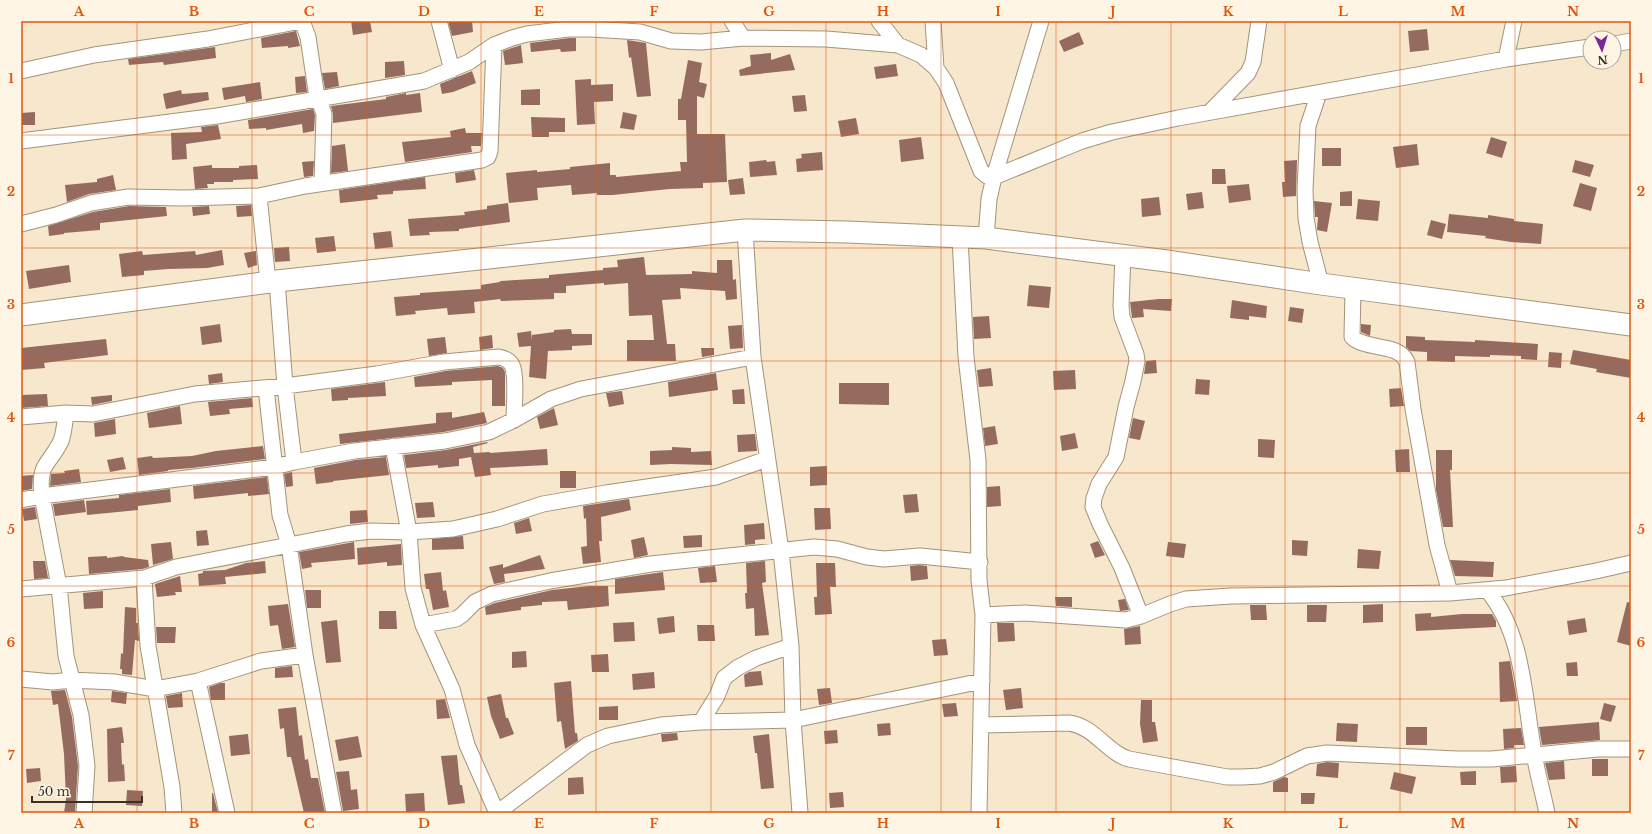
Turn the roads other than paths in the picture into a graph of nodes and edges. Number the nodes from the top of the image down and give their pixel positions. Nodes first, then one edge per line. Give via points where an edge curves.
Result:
1 (302, 21) edge
2 (439, 21) edge
3 (732, 21) edge
4 (879, 21) edge
5 (933, 21) edge
6 (1041, 21) edge
7 (1259, 21) edge
8 (1514, 21) edge
9 (570, 25) edge
10 (743, 38) junction
11 (494, 45) junction
12 (898, 45) junction
13 (1582, 48) edge
14 (1506, 59) junction
15 (936, 68) junction
16 (452, 70) junction
17 (21, 71) edge
18 (1319, 93) junction
19 (320, 99) junction
20 (1210, 112) junction
21 (21, 141) edge
22 (994, 177) junction
23 (322, 183) junction
24 (259, 196) junction
25 (21, 224) edge
26 (745, 230) junction
27 (960, 237) junction
28 (986, 238) junction
29 (1123, 255) junction
30 (273, 281) junction
31 (1320, 284) junction
32 (1353, 288) junction
33 (21, 315) edge
34 (1631, 325) edge
35 (753, 358) junction
36 (285, 386) junction
37 (266, 388) junction
38 (66, 413) junction
39 (21, 417) edge
40 (514, 420) junction
41 (393, 446) junction
42 (767, 459) junction
43 (294, 462) junction
44 (274, 467) junction
45 (42, 496) junction
46 (21, 500) edge
47 (409, 532) junction
48 (288, 545) junction
49 (781, 551) junction
50 (980, 562) junction
51 (1631, 563) edge
52 (144, 578) junction
53 (59, 586) junction
54 (21, 589) edge
55 (1486, 590) junction
56 (1450, 593) junction
57 (983, 615) junction
58 (1141, 616) junction
59 (423, 625) junction
60 (791, 646) junction
61 (305, 655) junction
62 (21, 679) edge
63 (71, 680) junction
64 (198, 680) junction
65 (982, 682) junction
66 (155, 689) junction
67 (793, 720) junction
68 (701, 722) junction
69 (981, 725) junction
70 (1631, 749) edge
71 (1534, 754) junction
72 (84, 813) edge
73 (174, 813) edge
74 (227, 813) edge
75 (334, 813) edge
76 (497, 813) edge
77 (800, 813) edge
78 (980, 813) edge
79 (1547, 813) edge

1 - 17 street via 208,39 94,55
1 - 19 street via 308,37 316,91
2 - 16 street
3 - 10 street
4 - 12 street
5 - 15 street
6 - 22 street
7 - 20 street via 1254,62 1248,73
8 - 14 street
9 - 10 street via 640,32 671,41 701,42
9 - 11 street via 527,34
10 - 12 street via 826,39
11 - 16 street
11 - 23 street via 488,157 482,160
12 - 15 street via 921,55
13 - 14 street
14 - 18 street
15 - 22 street via 946,83 981,171 987,176
16 - 19 street via 424,81
18 - 20 street
18 - 31 street via 1308,126 1304,190 1310,242
19 - 21 street via 217,116
19 - 23 street via 324,114
20 - 22 street via 1097,136
22 - 28 street
23 - 24 street
24 - 25 street via 128,197 90,204
24 - 30 street
26 - 27 main road
26 - 30 main road
26 - 35 street
27 - 28 main road
27 - 50 street via 966,357 978,460
28 - 29 main road
29 - 31 main road
29 - 58 street via 1122,317 1137,361 1116,457 1099,484 1093,507
30 - 33 main road
30 - 36 street
31 - 32 main road
32 - 34 main road
32 - 56 street via 1352,337 1399,352 1407,362 1412,410 1436,545
35 - 40 street via 581,389 551,399
35 - 42 street
36 - 37 street
36 - 40 street via 444,362 499,357 512,365
36 - 43 street
37 - 38 street via 195,394 93,414
37 - 44 street
38 - 39 street
38 - 45 street via 61,440 43,467 40,481
40 - 41 street via 489,432 445,441
41 - 43 street
41 - 47 street
42 - 47 street via 716,477 543,504 497,519 453,529
42 - 49 street
43 - 44 street
44 - 45 street
44 - 48 street via 280,515
45 - 46 street
45 - 53 street
47 - 48 street via 352,533
47 - 59 street via 413,588
48 - 52 street via 176,567
48 - 61 street
49 - 50 street via 814,548 884,559 920,556
49 - 59 street via 652,564 550,581 492,594 475,602 456,619
49 - 60 street
50 - 57 street via 979,580
51 - 55 street
52 - 53 street
52 - 66 street via 148,646
53 - 54 street
53 - 63 street
55 - 56 street
55 - 71 street via 1502,612 1518,654
56 - 58 street via 1186,599
57 - 58 street via 1025,613 1126,620
57 - 65 street
59 - 76 street via 452,689 467,745
60 - 67 street
60 - 68 street via 756,658 724,678 717,696
61 - 64 street via 261,662
61 - 75 street
62 - 63 street via 53,682
63 - 66 street via 114,682
63 - 72 street via 81,715 87,766
64 - 66 street
64 - 74 street
65 - 67 street
65 - 69 street
66 - 73 street
67 - 68 street
67 - 77 street
68 - 76 street via 660,724 608,736 587,745
69 - 71 street via 1078,724 1117,754 1129,759 1227,777 1260,776 1307,756 1328,753 1456,759 1492,759
69 - 78 street
70 - 71 street
71 - 79 street

